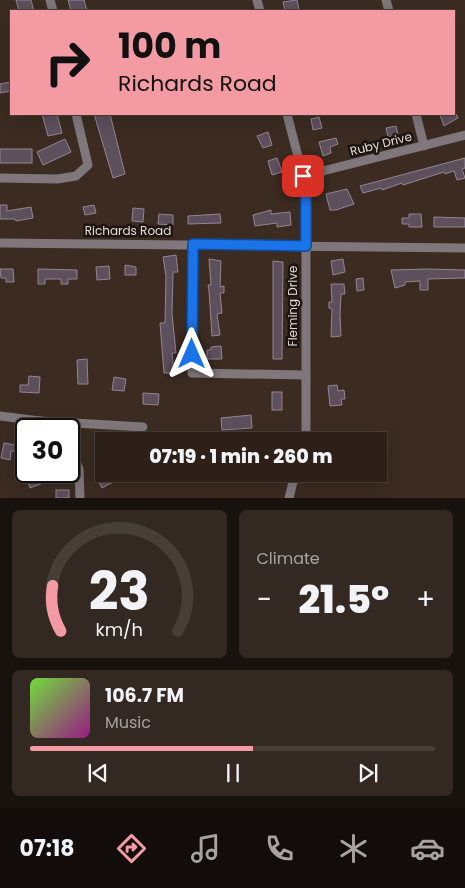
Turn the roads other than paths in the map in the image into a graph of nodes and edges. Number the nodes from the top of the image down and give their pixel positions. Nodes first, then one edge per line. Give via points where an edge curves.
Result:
1 (76, 115) edge
2 (287, 115) edge
3 (416, 115) edge
4 (465, 135) edge
5 (424, 146) junction
6 (303, 176) junction
7 (0, 178) edge
8 (0, 243) edge
9 (193, 244) junction
10 (306, 246) junction
11 (465, 248) edge
12 (304, 374) junction
13 (0, 416) edge
14 (16, 418) edge
15 (80, 423) edge
16 (143, 427) dead end
17 (306, 432) edge
18 (293, 482) edge
19 (79, 483) edge
20 (80, 498) edge
21 (289, 498) edge

1 - 7 street via 88,165 76,176
2 - 6 street, Fleming Drive
3 - 5 street
4 - 5 street, Ruby Drive
5 - 6 street, Ruby Drive
6 - 10 street, Fleming Drive
8 - 9 street, Richards Road
9 - 10 street, Richards Road
9 - 12 street via 192,372
10 - 11 street, Richards Road
10 - 12 street, Fleming Drive
12 - 17 street, Fleming Drive
13 - 14 street
15 - 16 street
18 - 21 street
19 - 20 street

